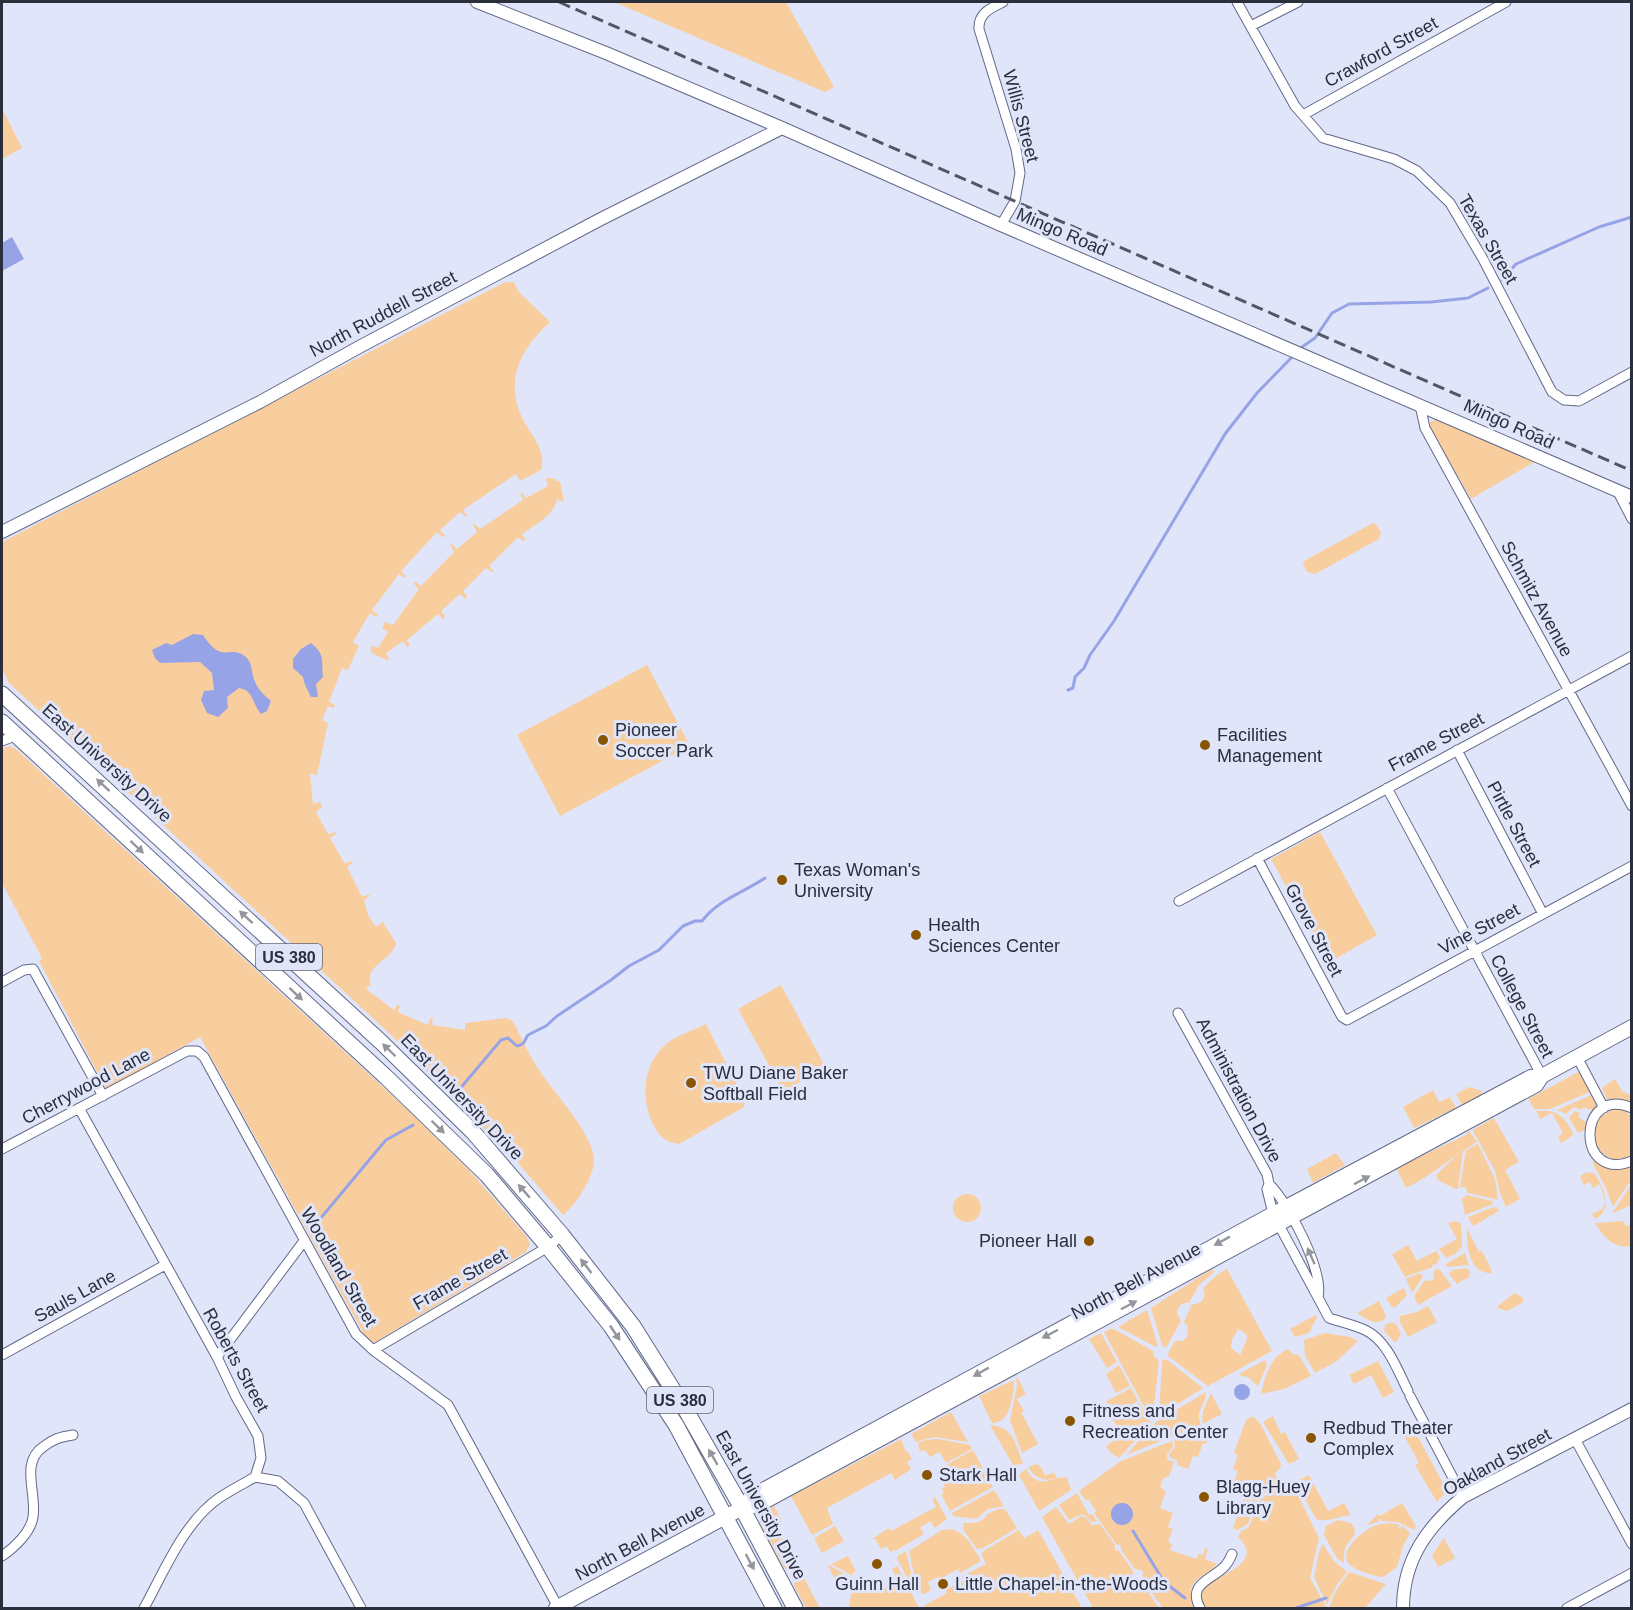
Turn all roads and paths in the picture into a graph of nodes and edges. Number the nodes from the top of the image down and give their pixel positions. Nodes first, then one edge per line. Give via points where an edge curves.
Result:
1 (477, 2) edge
2 (1003, 2) edge
3 (1236, 2) edge
4 (1298, 2) edge
5 (1506, 2) edge
6 (1251, 26) junction
7 (1303, 115) junction
8 (782, 128) junction
9 (1002, 225) junction
10 (1632, 372) edge
11 (1420, 405) junction
12 (1618, 492) junction
13 (1632, 497) edge
14 (1632, 519) edge
15 (2, 532) edge
16 (1632, 656) edge
17 (1568, 690) junction
18 (2, 694) edge
19 (2, 722) edge
20 (17, 735) junction
21 (2, 741) edge
22 (1457, 750) junction
23 (1387, 788) junction
24 (1632, 806) edge
25 (1257, 858) junction
26 (1632, 866) edge
27 (1179, 901) dead end
28 (1543, 914) junction
29 (1474, 951) junction
30 (2, 982) edge
31 (1178, 1013) dead end
32 (1342, 1017) joint
33 (1632, 1027) edge
34 (187, 1051) joint
35 (1577, 1057) junction
36 (1542, 1076) junction
37 (104, 1096) junction
38 (79, 1108) junction
39 (1604, 1108) junction
40 (1632, 1108) edge
41 (2, 1149) edge
42 (1632, 1161) edge
43 (1269, 1184) junction
44 (1289, 1212) junction
45 (1276, 1219) junction
46 (562, 1235) junction
47 (304, 1241) junction
48 (548, 1247) junction
49 (165, 1265) junction
50 (1318, 1297) junction
51 (373, 1350) junction
52 (2, 1355) edge
53 (217, 1357) junction
54 (1632, 1409) edge
55 (72, 1436) dead end
56 (1575, 1439) junction
57 (255, 1477) junction
58 (1463, 1497) junction
59 (742, 1508) junction
60 (726, 1516) junction
61 (1632, 1544) edge
62 (1233, 1554) dead end
63 (2, 1556) edge
64 (1632, 1573) edge
65 (144, 1608) edge
66 (361, 1608) edge
67 (557, 1608) edge
68 (774, 1608) edge
69 (795, 1608) edge
70 (1200, 1608) edge
71 (1403, 1608) edge
72 (1567, 1608) edge

1 - 8 street, Mingo Road
2 - 9 street, Willis Street via 982,14 978,22 1020,173 1015,201
3 - 6 street, Texas Street
4 - 6 street
5 - 7 street, Crawford Street
6 - 7 street, Texas Street
7 - 10 street, Texas Street via 1323,138 1394,159 1417,171 1450,203 1552,392 1564,400 1579,401
8 - 9 street, Mingo Road
8 - 15 street, North Ruddell Street via 521,261 260,402
9 - 11 street, Mingo Road
11 - 12 street, Mingo Road
11 - 17 street, Schmitz Avenue via 1425,428
12 - 13 street, Mingo Road
12 - 14 street
16 - 17 street, Frame Street
17 - 22 street, Frame Street
17 - 24 street, Schmitz Avenue
46 -> 18 main road, East University Drive / US 380 via 474,1132 381,1042
19 - 20 main road, East University Drive / US 380
20 - 21 street
20 -> 48 main road, East University Drive / US 380 via 386,1077 487,1175
22 - 23 street, Frame Street
22 - 28 street, Pirtle Street
23 - 25 street, Frame Street
23 - 29 street, College Street
25 - 27 street, Frame Street
25 - 32 street, Grove Street
26 - 28 street, Vine Street
28 - 29 street, Vine Street
29 - 32 street, Vine Street via 1347,1020
29 - 36 street, College Street
30 - 37 street via 33,969
31 - 43 street, Administration Drive
33 - 35 main road, North Bell Avenue
34 - 37 street, Cherrywood Lane
34 - 47 street, Woodland Street via 197,1051 204,1058
35 - 36 main road, North Bell Avenue
35 - 39 street
36 - 44 main road, North Bell Avenue via 1531,1077
37 - 38 street, Cherrywood Lane
38 - 41 street, Cherrywood Lane
38 - 49 street, Roberts Street
39 - 40 street via 1618,1104
39 - 42 street via 1589,1126 1593,1150 1611,1163
43 - 44 street, Administration Drive
43 - 45 street, Administration Drive
44 - 45 main road, North Bell Avenue
50 -> 44 street, Administration Drive via 1318,1275 1312,1257
45 - 50 street, Administration Drive
45 - 59 main road, North Bell Avenue via 766,1501
46 - 48 street, Frame Street
59 -> 46 main road, East University Drive / US 380 via 633,1326
47 - 51 street, Woodland Street via 356,1335
47 - 53 street
48 - 51 street, Frame Street
48 -> 60 main road, East University Drive / US 380 via 611,1326 676,1425
49 - 52 street, Sauls Lane
49 - 53 street, Roberts Street
50 - 58 street, Administration Drive via 1329,1318 1368,1331 1390,1357
51 - 67 street, Woodland Street via 448,1405
53 - 57 street, Roberts Street via 258,1436 261,1458
54 - 56 street, Oakland Street
55 - 63 street via 55,1438 32,1458 33,1518 28,1530
56 - 58 street, Oakland Street
56 - 61 street
57 - 65 street via 218,1499 192,1525
57 - 66 street via 278,1481 304,1503
58 - 71 street, Oakland Street via 1439,1519 1410,1562
59 - 60 main road, North Bell Avenue
59 - 69 main road, East University Drive / US 380
60 - 67 main road, North Bell Avenue
60 -> 68 main road, East University Drive / US 380
62 - 70 street via 1198,1589 1196,1601
64 - 72 street

